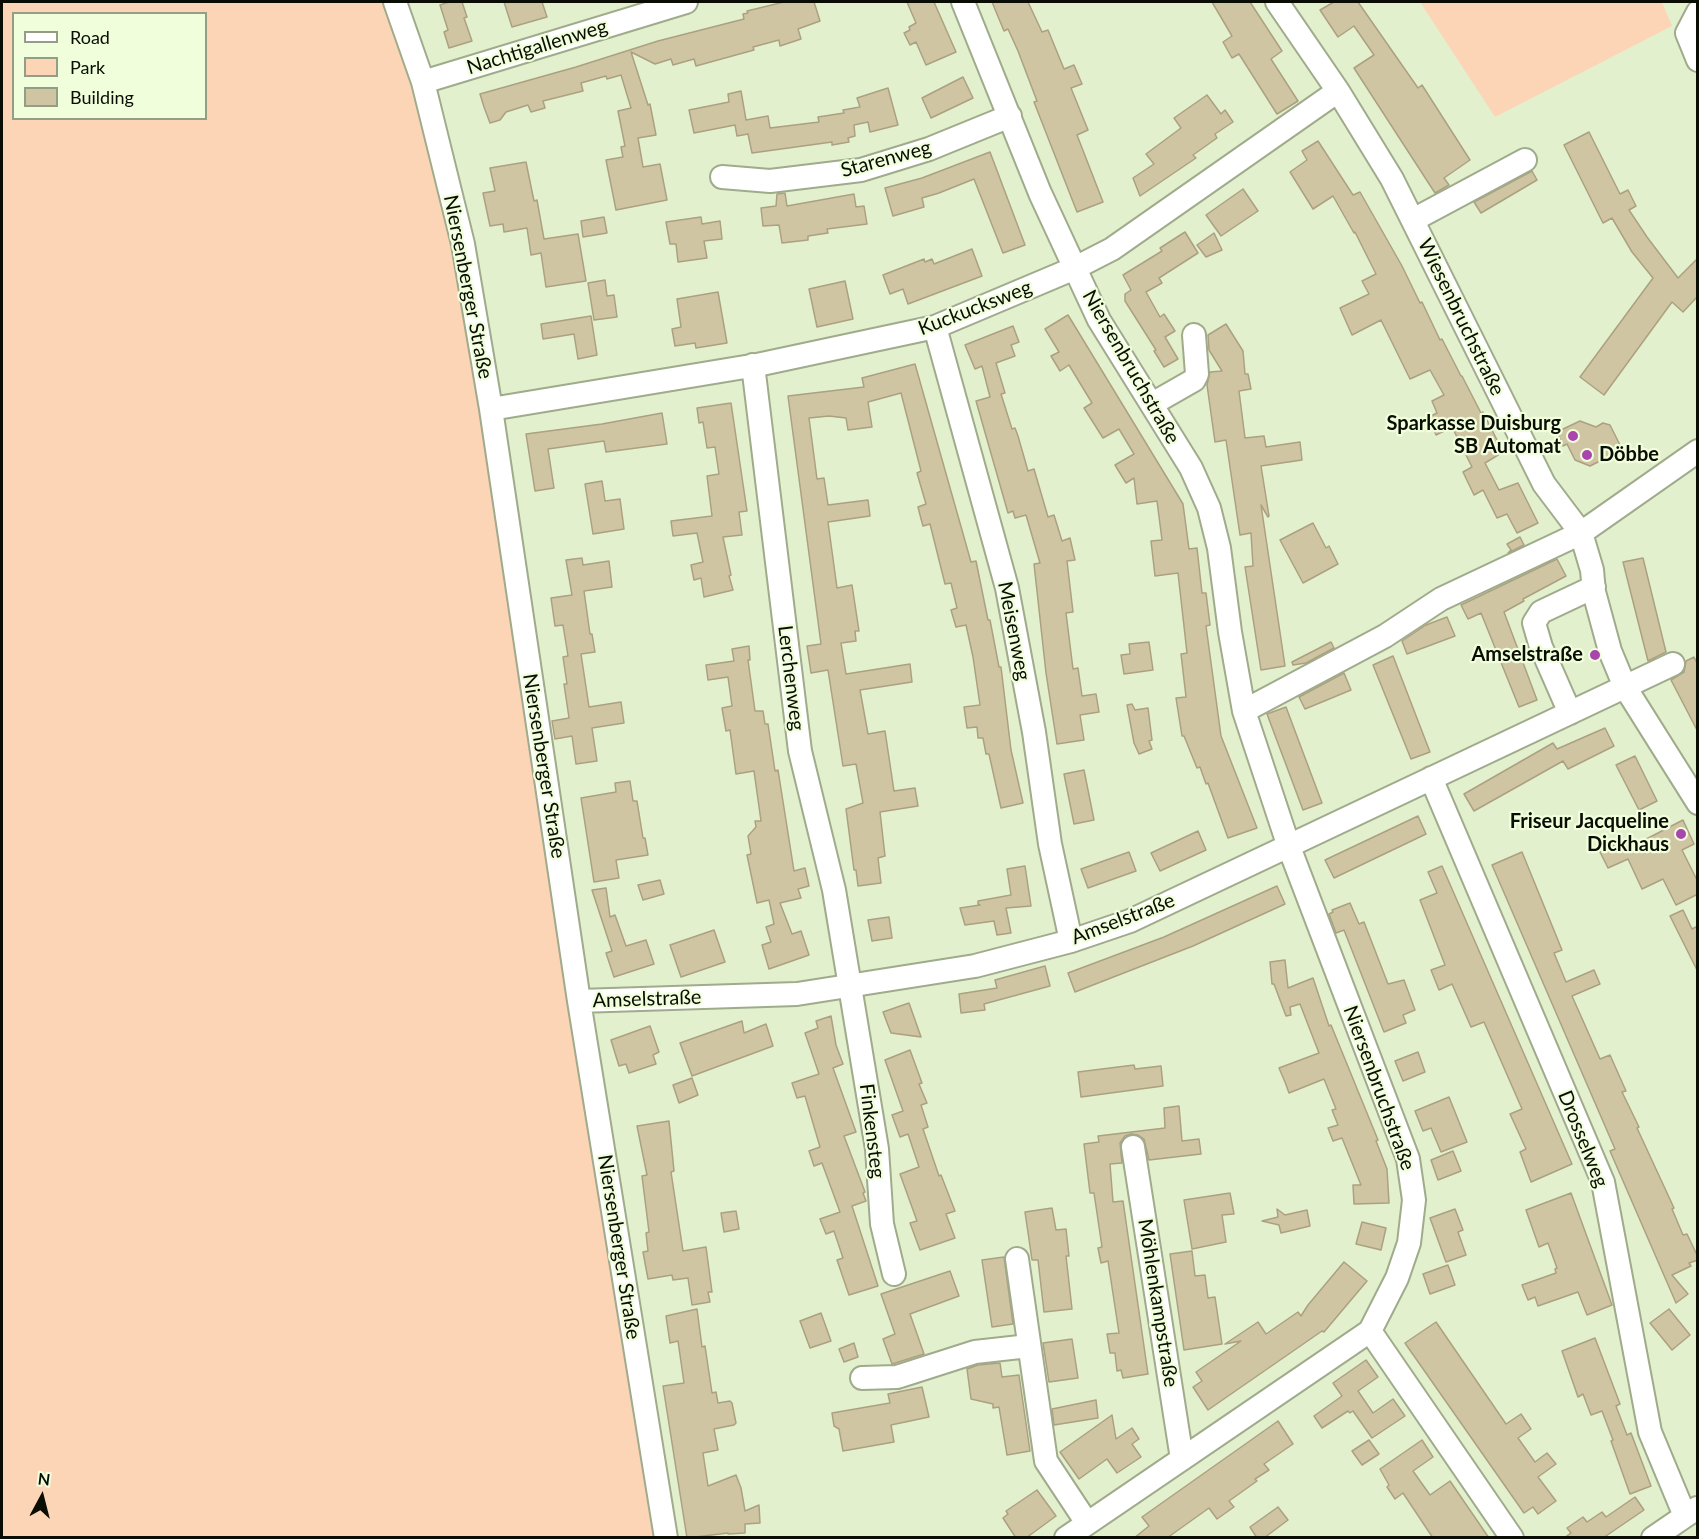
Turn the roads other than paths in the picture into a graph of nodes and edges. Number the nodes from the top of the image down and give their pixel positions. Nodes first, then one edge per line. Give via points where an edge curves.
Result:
1 (395, 2) edge
2 (686, 2) edge
3 (963, 2) edge
4 (1277, 2) edge
5 (650, 7) edge
6 (1698, 12) edge
7 (1698, 60) edge
8 (423, 82) junction
9 (1338, 91) junction
10 (1010, 116) junction
11 (1525, 160) dead end
12 (722, 177) dead end
13 (1413, 220) junction
14 (1075, 268) junction
15 (935, 327) junction
16 (1194, 335) dead end
17 (753, 365) junction
18 (1152, 404) junction
19 (490, 409) junction
20 (1698, 451) edge
21 (1581, 533) junction
22 (1594, 587) junction
23 (1674, 664) dead end
24 (1625, 687) junction
25 (1244, 711) junction
26 (1570, 713) junction
27 (1431, 778) junction
28 (1698, 803) edge
29 (1289, 847) junction
30 (1071, 940) junction
31 (850, 986) junction
32 (579, 1001) junction
33 (1133, 1147) dead end
34 (1017, 1259) dead end
35 (894, 1274) dead end
36 (1370, 1331) junction
37 (1029, 1346) junction
38 (862, 1378) dead end
39 (1182, 1459) junction
40 (1691, 1511) edge
41 (1087, 1523) junction
42 (1508, 1536) edge
43 (666, 1538) edge
44 (1066, 1538) edge
45 (1653, 1538) edge

1 - 8 street, Niersenberger Straße
2 - 5 street, Nachtigallenweg
3 - 10 street, Niersenbruchstraße
4 - 9 street, Wiesenbruchstraße
5 - 8 street, Nachtigallenweg
6 - 7 street via 1687,33
8 - 19 street, Niersenberger Straße via 464,244
9 - 13 street, Wiesenbruchstraße
9 - 14 street, Kuckucksweg via 1112,249
10 - 12 street, Starenweg via 929,149 861,170 770,181
10 - 14 street, Niersenbruchstraße
11 - 13 street
13 - 21 street, Wiesenbruchstraße via 1544,484
14 - 15 street, Kuckucksweg
14 - 18 street, Niersenbruchstraße via 1099,320
15 - 17 street, Kuckucksweg
15 - 30 street, Meisenweg via 1007,588 1050,844
16 - 18 street via 1194,380
17 - 19 street, Kuckucksweg
17 - 31 street, Lerchenweg via 800,751 834,890
18 - 25 street, Niersenbruchstraße via 1191,468 1209,508 1219,548
19 - 32 street, Niersenberger Straße
20 - 21 street
21 - 22 street, Wiesenbruchstraße
21 - 25 street via 1442,599 1385,636
22 - 24 street, Wiesenbruchstraße via 1610,651
22 - 26 street via 1540,612 1534,623
23 - 24 street, Amselstraße
24 - 26 street, Amselstraße
24 - 28 street, Wiesenbruchstraße
25 - 29 street, Niersenbruchstraße
26 - 27 street, Amselstraße
27 - 29 street, Amselstraße
27 - 40 street, Drosselweg via 1603,1182 1650,1432
29 - 30 street, Amselstraße via 1130,921
29 - 36 street, Niersenbruchstraße via 1408,1160 1414,1200 1409,1243 1397,1278
30 - 31 street, Amselstraße via 975,966
31 - 32 street, Amselstraße via 797,994
31 - 35 street, Finkensteg via 877,1149 882,1224
32 - 43 street, Niersenberger Straße
33 - 39 street, Möhlenkampstraße
34 - 37 street
36 - 39 street
36 - 42 street
37 - 38 street via 975,1352 897,1377
37 - 41 street via 1046,1461
39 - 41 street
40 - 45 street
41 - 44 street

